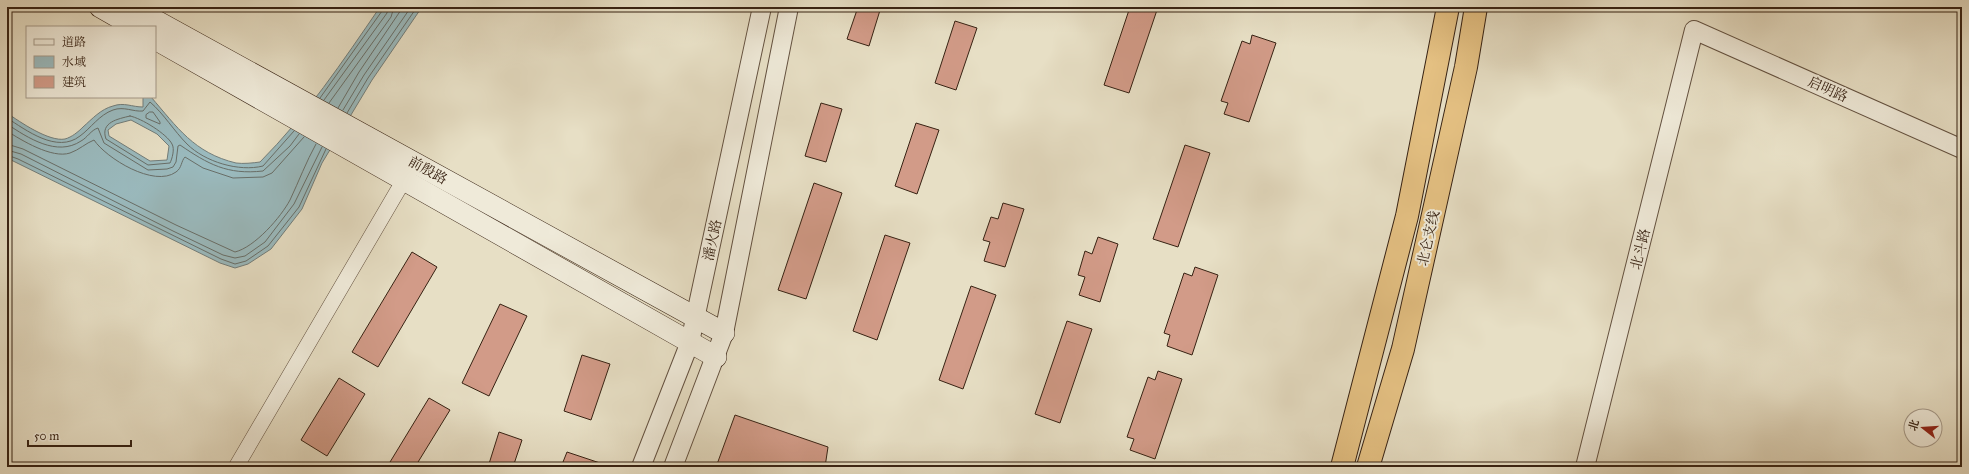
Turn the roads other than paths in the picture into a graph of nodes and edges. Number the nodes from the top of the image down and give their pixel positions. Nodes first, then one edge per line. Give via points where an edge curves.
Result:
1 (100, 7) edge
2 (131, 7) edge
3 (762, 7) edge
4 (789, 7) edge
5 (1448, 7) edge
6 (1476, 7) edge
7 (133, 26) edge
8 (1694, 30) joint
9 (156, 39) edge
10 (1962, 149) edge
11 (409, 171) junction
12 (695, 317) junction
13 (724, 333) junction
14 (690, 342) junction
15 (716, 357) junction
16 (236, 467) edge
17 (641, 467) edge
18 (673, 467) edge
19 (1342, 467) edge
20 (1368, 467) edge
21 (1585, 467) edge

1 - 7 main road
2 - 11 main road, 前殷路
3 - 12 street, 潘火路
4 - 13 street
5 - 19 highway, 北仑支线 via 1407,216
6 - 20 highway, 北仑支线 via 1466,67 1403,349
8 - 10 street, 启明路
8 - 21 street, 北斗路
9 - 11 main road, 前殷路
11 - 12 main road, 前殷路
11 - 14 main road, 前殷路
11 - 16 street
12 - 13 main road, 前殷路
12 - 14 street, 潘火路
13 - 15 street
14 - 15 main road, 前殷路
14 - 17 street, 潘火路
15 - 18 street

